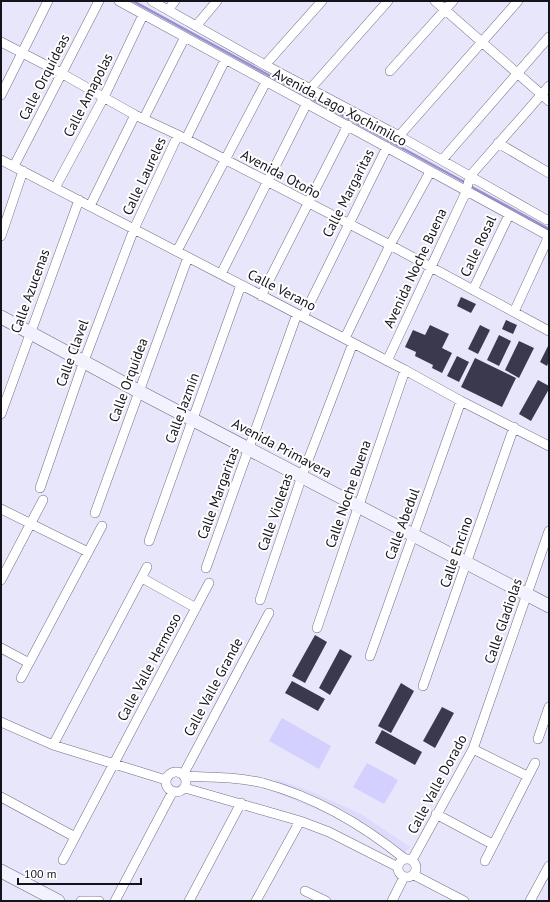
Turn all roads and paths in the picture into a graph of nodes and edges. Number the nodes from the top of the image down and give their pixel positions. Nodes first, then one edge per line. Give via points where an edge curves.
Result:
1 (48, 1) edge
2 (99, 1) edge
3 (118, 1) edge
4 (152, 1) edge
5 (176, 1) edge
6 (217, 1) edge
7 (322, 1) edge
8 (388, 1) edge
9 (435, 1) edge
10 (453, 1) edge
11 (518, 1) edge
12 (168, 10) junction
13 (445, 10) junction
14 (143, 14) junction
15 (196, 26) junction
16 (185, 37) junction
17 (549, 37) edge
18 (1, 42) edge
19 (481, 43) junction
20 (23, 52) junction
21 (225, 60) junction
22 (265, 65) junction
23 (390, 71) dead end
24 (61, 73) junction
25 (516, 73) junction
26 (266, 82) junction
27 (549, 86) edge
28 (311, 88) junction
29 (541, 94) junction
30 (1, 95) edge
31 (104, 97) junction
32 (549, 101) edge
33 (307, 103) junction
34 (140, 116) junction
35 (348, 125) junction
36 (399, 136) junction
37 (182, 137) junction
38 (498, 143) junction
39 (387, 147) junction
40 (1, 160) edge
41 (224, 160) junction
42 (442, 160) junction
43 (14, 166) junction
44 (23, 171) junction
45 (430, 172) junction
46 (549, 173) edge
47 (266, 182) junction
48 (468, 184) junction
49 (55, 188) junction
50 (79, 200) junction
51 (307, 203) junction
52 (90, 206) junction
53 (509, 215) junction
54 (547, 220) dead end
55 (347, 224) junction
56 (134, 229) junction
57 (1, 236) edge
58 (549, 236) edge
59 (390, 245) junction
60 (177, 251) junction
61 (188, 257) junction
62 (432, 267) junction
63 (221, 274) junction
64 (241, 285) junction
65 (473, 290) junction
66 (261, 296) junction
67 (514, 312) junction
68 (300, 315) junction
69 (1, 317) edge
70 (549, 331) edge
71 (30, 333) junction
72 (345, 338) junction
73 (353, 343) junction
74 (84, 361) junction
75 (387, 361) junction
76 (405, 370) junction
77 (138, 392) junction
78 (461, 401) junction
79 (1, 414) edge
80 (192, 420) junction
81 (514, 428) junction
82 (549, 446) edge
83 (249, 449) junction
84 (302, 476) junction
85 (40, 488) dead end
86 (43, 500) dead end
87 (359, 507) junction
88 (1, 509) edge
89 (95, 513) dead end
90 (31, 524) junction
91 (102, 526) dead end
92 (549, 531) edge
93 (413, 535) junction
94 (149, 541) dead end
95 (88, 552) junction
96 (467, 563) junction
97 (147, 567) dead end
98 (206, 568) dead end
99 (1, 578) edge
100 (142, 578) junction
101 (209, 583) dead end
102 (527, 594) junction
103 (260, 600) dead end
104 (549, 606) edge
105 (196, 608) junction
106 (269, 613) dead end
107 (317, 628) dead end
108 (1, 648) edge
109 (370, 656) dead end
110 (29, 663) junction
111 (21, 678) dead end
112 (423, 686) dead end
113 (549, 707) edge
114 (485, 720) joint
115 (1, 722) edge
116 (538, 739) dead end
117 (53, 745) junction
118 (473, 749) junction
119 (535, 763) dead end
120 (114, 764) junction
121 (183, 775) junction
122 (527, 776) junction
123 (166, 780) junction
124 (184, 788) junction
125 (173, 791) junction
126 (1, 797) edge
127 (241, 803) junction
128 (436, 814) junction
129 (300, 821) junction
130 (75, 837) junction
131 (492, 844) junction
132 (409, 859) junction
133 (63, 860) dead end
134 (485, 861) dead end
135 (549, 866) edge
136 (398, 867) junction
137 (1, 871) edge
138 (414, 875) junction
139 (404, 877) junction
140 (305, 891) dead end
141 (190, 899) edge
142 (58, 901) edge
143 (81, 901) edge
144 (99, 901) edge
145 (115, 901) edge
146 (200, 901) edge
147 (256, 901) edge
148 (325, 901) edge
149 (392, 901) edge
150 (464, 901) edge
151 (530, 901) edge

1 - 20 street
2 - 24 street, Calle Orquídeas
3 - 14 street, Avenida Lago Xochimilco
4 - 12 street, Avenida Lago Xochimilco
5 - 12 street
6 - 15 street
7 - 22 street
8 - 28 street
9 - 13 street
10 - 13 street
11 - 19 street
12 - 15 street, Avenida Lago Xochimilco
13 - 19 street
13 - 23 street
14 - 16 street, Avenida Lago Xochimilco
14 - 31 street, Calle Amapolas
15 - 22 street, Avenida Lago Xochimilco
16 - 21 street, Avenida Lago Xochimilco
16 - 34 street
17 - 25 street
18 - 20 street, Avenida Otoño
19 - 25 street
19 - 36 street
20 - 24 street, Avenida Otoño
20 - 30 street
21 - 26 street, Avenida Lago Xochimilco
21 - 37 street, Calle Laureles
22 - 28 street, Avenida Lago Xochimilco
24 - 31 street, Avenida Otoño
24 - 43 street, Calle Orquídeas
25 - 29 street
25 - 42 street
26 - 33 street, Avenida Lago Xochimilco
26 - 41 street
27 - 29 street, Avenida Noche Buena
28 - 36 street, Avenida Lago Xochimilco
29 - 32 street
29 - 38 street, Avenida Noche Buena
31 - 34 street, Avenida Otoño
31 - 49 street, Calle Amapolas
33 - 35 street, Avenida Lago Xochimilco
33 - 47 street
34 - 37 street, Avenida Otoño
34 - 52 street
35 - 39 street, Avenida Lago Xochimilco
35 - 51 street
36 - 42 street, Avenida Lago Xochimilco
37 - 41 street, Avenida Otoño
37 - 56 street, Calle Laureles
38 - 46 street
38 - 48 street, Avenida Noche Buena
39 - 45 street, Avenida Lago Xochimilco
39 - 55 street, Calle Margaritas
40 - 43 street, Calle Verano
41 - 47 street, Avenida Otoño
41 - 60 street
42 - 48 street, Avenida Lago Xochimilco
43 - 44 street, Calle Verano
44 - 49 street, Calle Verano
44 - 57 street
45 - 48 street, Avenida Lago Xochimilco
45 - 59 street
47 - 51 street, Avenida Otoño
47 - 63 street
48 - 53 street, Avenida Lago Xochimilco
48 - 54 street, Avenida Lago Xochimilco
48 - 62 street, Avenida Noche Buena
49 - 50 street, Calle Verano
50 - 52 street, Calle Verano
50 - 71 street, Calle Azucenas
51 - 55 street, Avenida Otoño
51 - 66 street
52 - 56 street, Calle Verano
53 - 58 street, Avenida Lago Xochimilco
53 - 65 street, Calle Rosal
55 - 59 street, Avenida Otoño
55 - 68 street, Calle Margaritas
56 - 60 street, Calle Verano
56 - 74 street, Calle Clavel
58 - 67 street
59 - 62 street, Avenida Otoño
59 - 72 street
60 - 61 street, Calle Verano
61 - 63 street, Calle Verano
61 - 77 street, Calle Orquídea
62 - 65 street, Avenida Otoño
62 - 75 street, Avenida Noche Buena
63 - 64 street, Calle Verano
64 - 66 street, Calle Verano
64 - 80 street, Calle Jazmín
65 - 67 street, Avenida Otoño
66 - 68 street, Calle Verano
67 - 70 street, Avenida Otoño
68 - 72 street, Calle Verano
68 - 83 street, Calle Margaritas
69 - 71 street, Avenida Primavera
71 - 74 street, Avenida Primavera
71 - 79 street, Calle Azucenas
72 - 73 street, Calle Verano
73 - 75 street, Calle Verano
73 - 84 street, Calle Violetas
74 - 77 street, Avenida Primavera
74 - 85 street, Calle Clavel
75 - 76 street, Calle Verano
76 - 78 street, Calle Verano
76 - 87 street, Calle Noche Buena
77 - 80 street, Avenida Primavera
77 - 89 street, Calle Orquídea
78 - 81 street, Calle Verano
78 - 93 street, Calle Abedul
80 - 83 street, Avenida Primavera
80 - 94 street, Calle Jazmín
81 - 82 street, Calle Verano
81 - 96 street, Calle Encino
83 - 84 street, Avenida Primavera
83 - 98 street, Calle Margaritas
84 - 87 street, Avenida Primavera
84 - 103 street, Calle Violetas
86 - 90 street
87 - 93 street, Avenida Primavera
87 - 107 street, Calle Noche Buena
88 - 90 street
90 - 95 street
90 - 99 street
91 - 95 street
92 - 102 street, Calle Gladiolas
93 - 96 street, Avenida Primavera
93 - 109 street, Calle Abedul
95 - 110 street
96 - 102 street, Avenida Primavera
96 - 112 street, Calle Encino
97 - 100 street
100 - 105 street
100 - 117 street
101 - 105 street, Calle Valle Hermoso
102 - 104 street, Avenida Primavera
102 - 114 street, Calle Gladiolas
105 - 120 street, Calle Valle Hermoso
106 - 121 street, Calle Valle Grande
108 - 110 street
110 - 111 street
113 - 116 street
114 - 118 street, Calle Valle Dorado
115 - 117 street
117 - 120 street
118 - 122 street
118 - 128 street, Calle Valle Dorado
119 - 122 street
120 - 123 street
120 - 130 street, Calle Valle Hermoso
121 - 123 street via 179,772 171,773
121 - 124 street via 186,782
121 - 132 street via 231,778 263,784 321,805
122 - 131 street
123 - 125 street via 169,789
124 - 125 street via 181,791
124 - 127 street
125 - 145 street
126 - 130 street
127 - 129 street
127 - 141 street
128 - 131 street
128 - 132 street, Calle Valle Dorado
129 - 136 street via 329,832
129 - 147 street
130 - 133 street, Calle Valle Hermoso
131 - 134 street
132 - 136 street via 400,862
132 - 138 street via 416,864 417,870
135 - 151 street
136 - 139 street via 398,871
137 - 142 street
138 - 139 street
138 - 150 street
139 - 149 street
140 - 148 street
141 - 146 street
143 - 144 street

